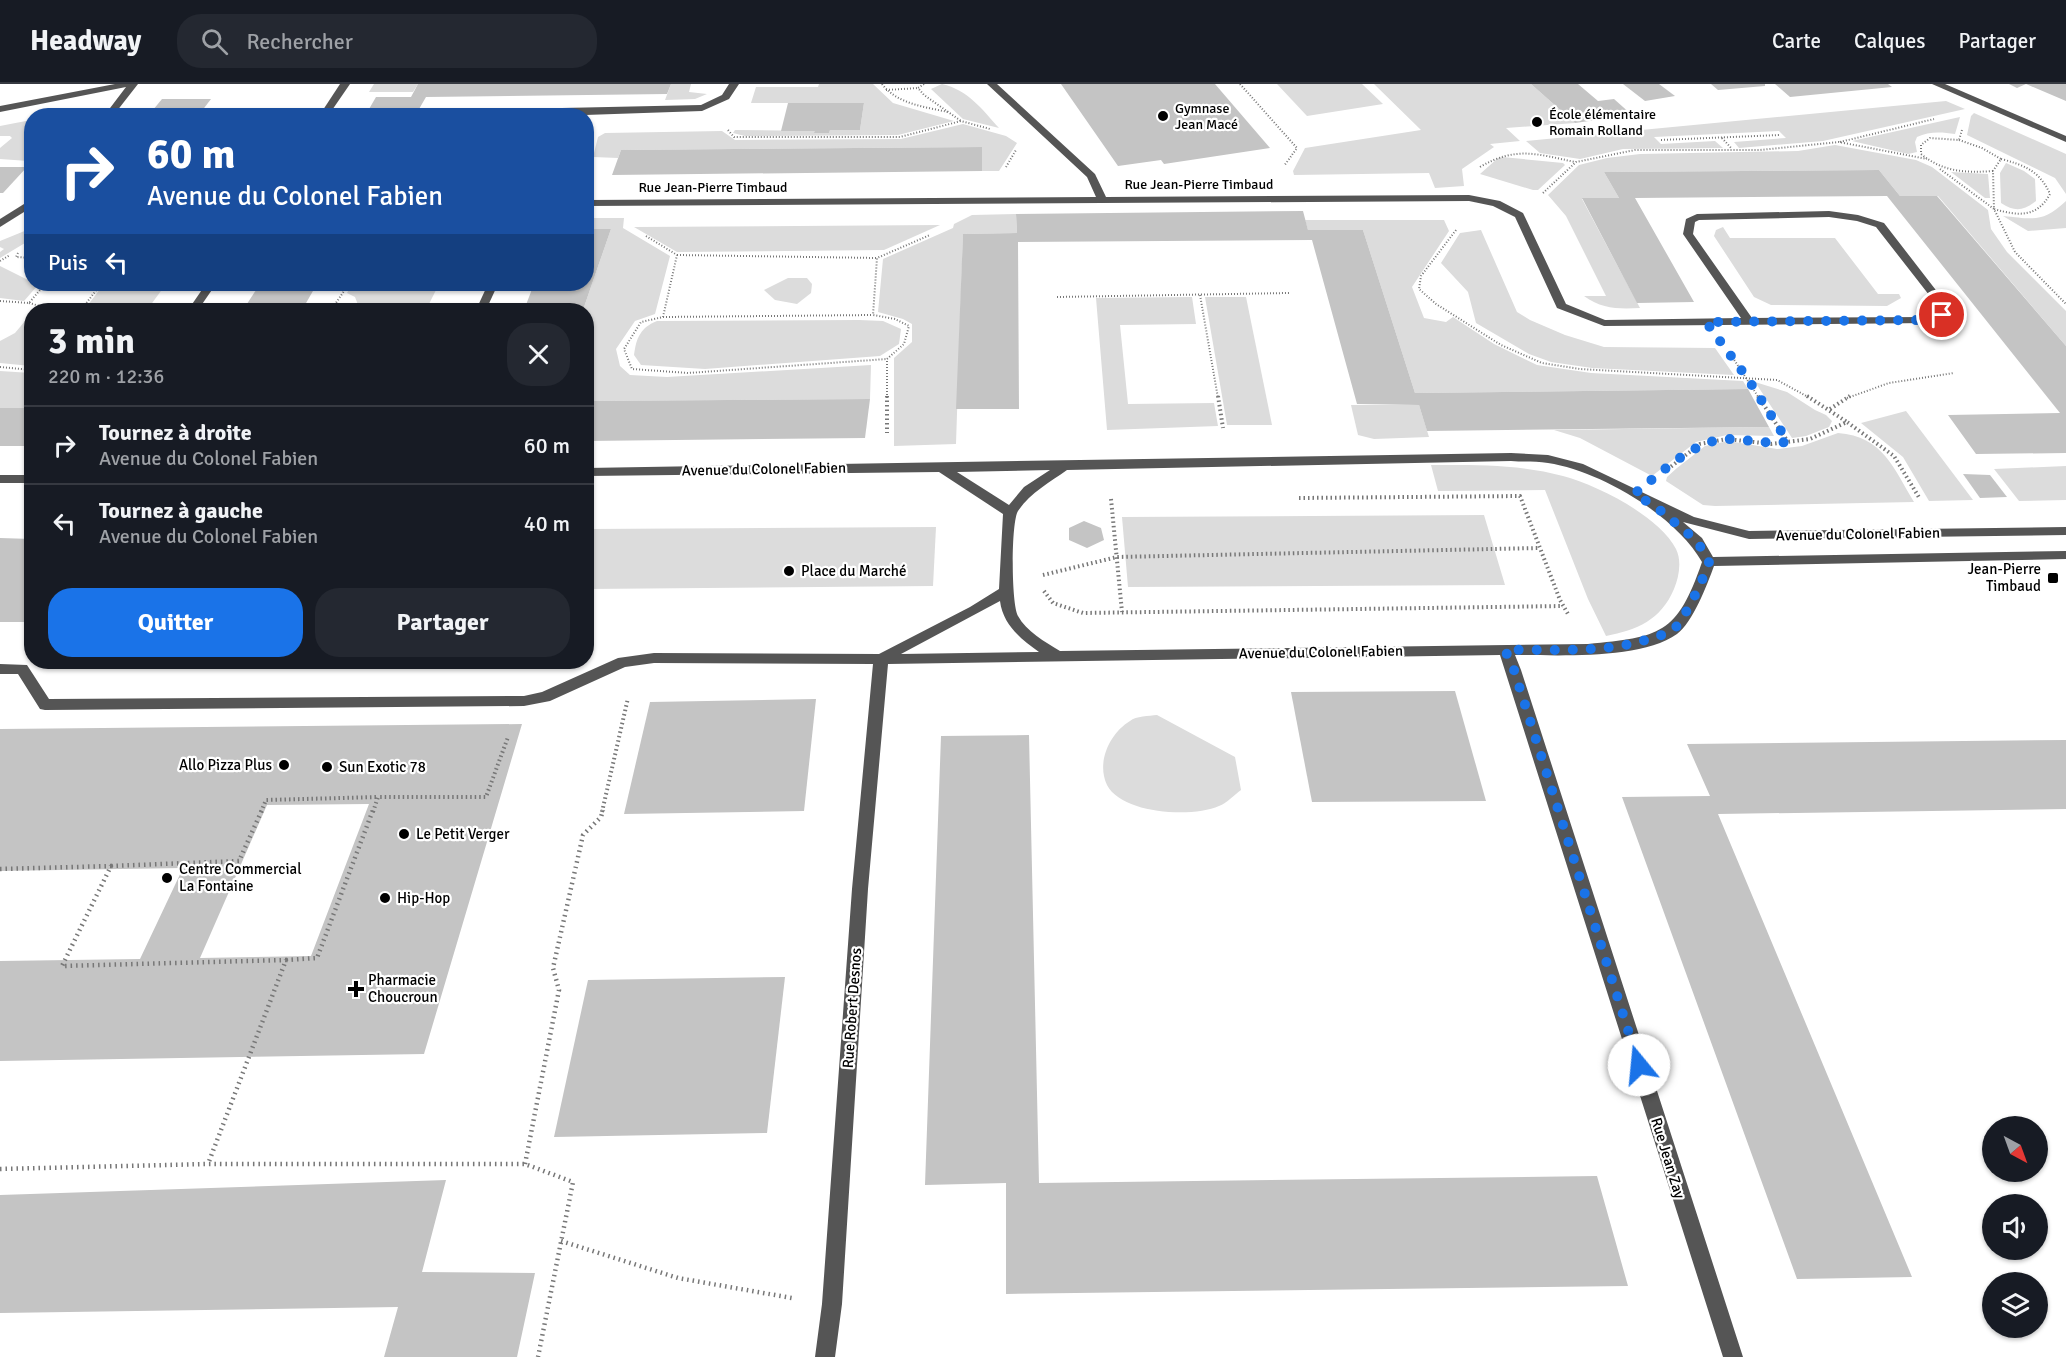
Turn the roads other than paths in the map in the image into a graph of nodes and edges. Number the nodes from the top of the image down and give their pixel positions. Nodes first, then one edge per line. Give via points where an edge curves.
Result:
1 (131, 84) edge
2 (345, 84) edge
3 (734, 84) edge
4 (992, 84) edge
5 (1937, 84) edge
6 (114, 108) edge
7 (328, 108) edge
8 (0, 109) edge
9 (594, 110) edge
10 (2066, 139) edge
11 (1102, 200) junction
12 (594, 203) edge
13 (24, 208) edge
14 (20, 211) junction
15 (24, 211) edge
16 (0, 224) edge
17 (1748, 320) junction
18 (1064, 466) junction
19 (942, 468) junction
20 (594, 472) edge
21 (0, 479) edge
22 (24, 479) edge
23 (1655, 506) junction
24 (1010, 512) junction
25 (2066, 531) edge
26 (2066, 555) edge
27 (1709, 562) junction
28 (1004, 592) junction
29 (1505, 650) junction
30 (1056, 656) junction
31 (881, 659) junction
32 (0, 669) edge
33 (825, 1357) edge
34 (1733, 1357) edge

1 - 6 street
1 - 8 street
2 - 7 street
3 - 9 street via 721,102 702,108
4 - 11 street via 1091,176
5 - 10 street
11 - 12 street, Rue Jean-Pierre Timbaud
11 - 17 street, Rue Jean-Pierre Timbaud via 1469,198 1496,202 1519,215 1561,306 1604,323
13 - 14 street
14 - 15 street
14 - 16 street
17 - 17 street via 1930,320 1942,315 1938,300 1880,225 1829,214 1697,217 1690,221 1688,234
18 - 19 street, Avenue du Colonel Fabien
18 - 23 street, Avenue du Colonel Fabien via 1548,459 1579,467
18 - 24 street via 1029,490
19 - 20 street, Avenue du Colonel Fabien
19 - 24 street
21 - 22 street
23 - 25 street, Avenue du Colonel Fabien via 1749,535
23 - 27 street, Avenue du Colonel Fabien via 1697,541
24 - 28 street
26 - 27 street, Avenue du Colonel Fabien
27 - 29 street, Avenue du Colonel Fabien via 1703,582 1673,630 1634,645
28 - 30 street via 1009,615 1018,627
28 - 31 street
29 - 30 street, Avenue du Colonel Fabien
29 - 34 street, Rue Jean Zay
30 - 31 street, Avenue du Colonel Fabien
31 - 32 street, Avenue du Colonel Fabien via 638,659 608,667 536,700 169,705 45,705 22,669
31 - 33 street, Rue Robert Desnos

